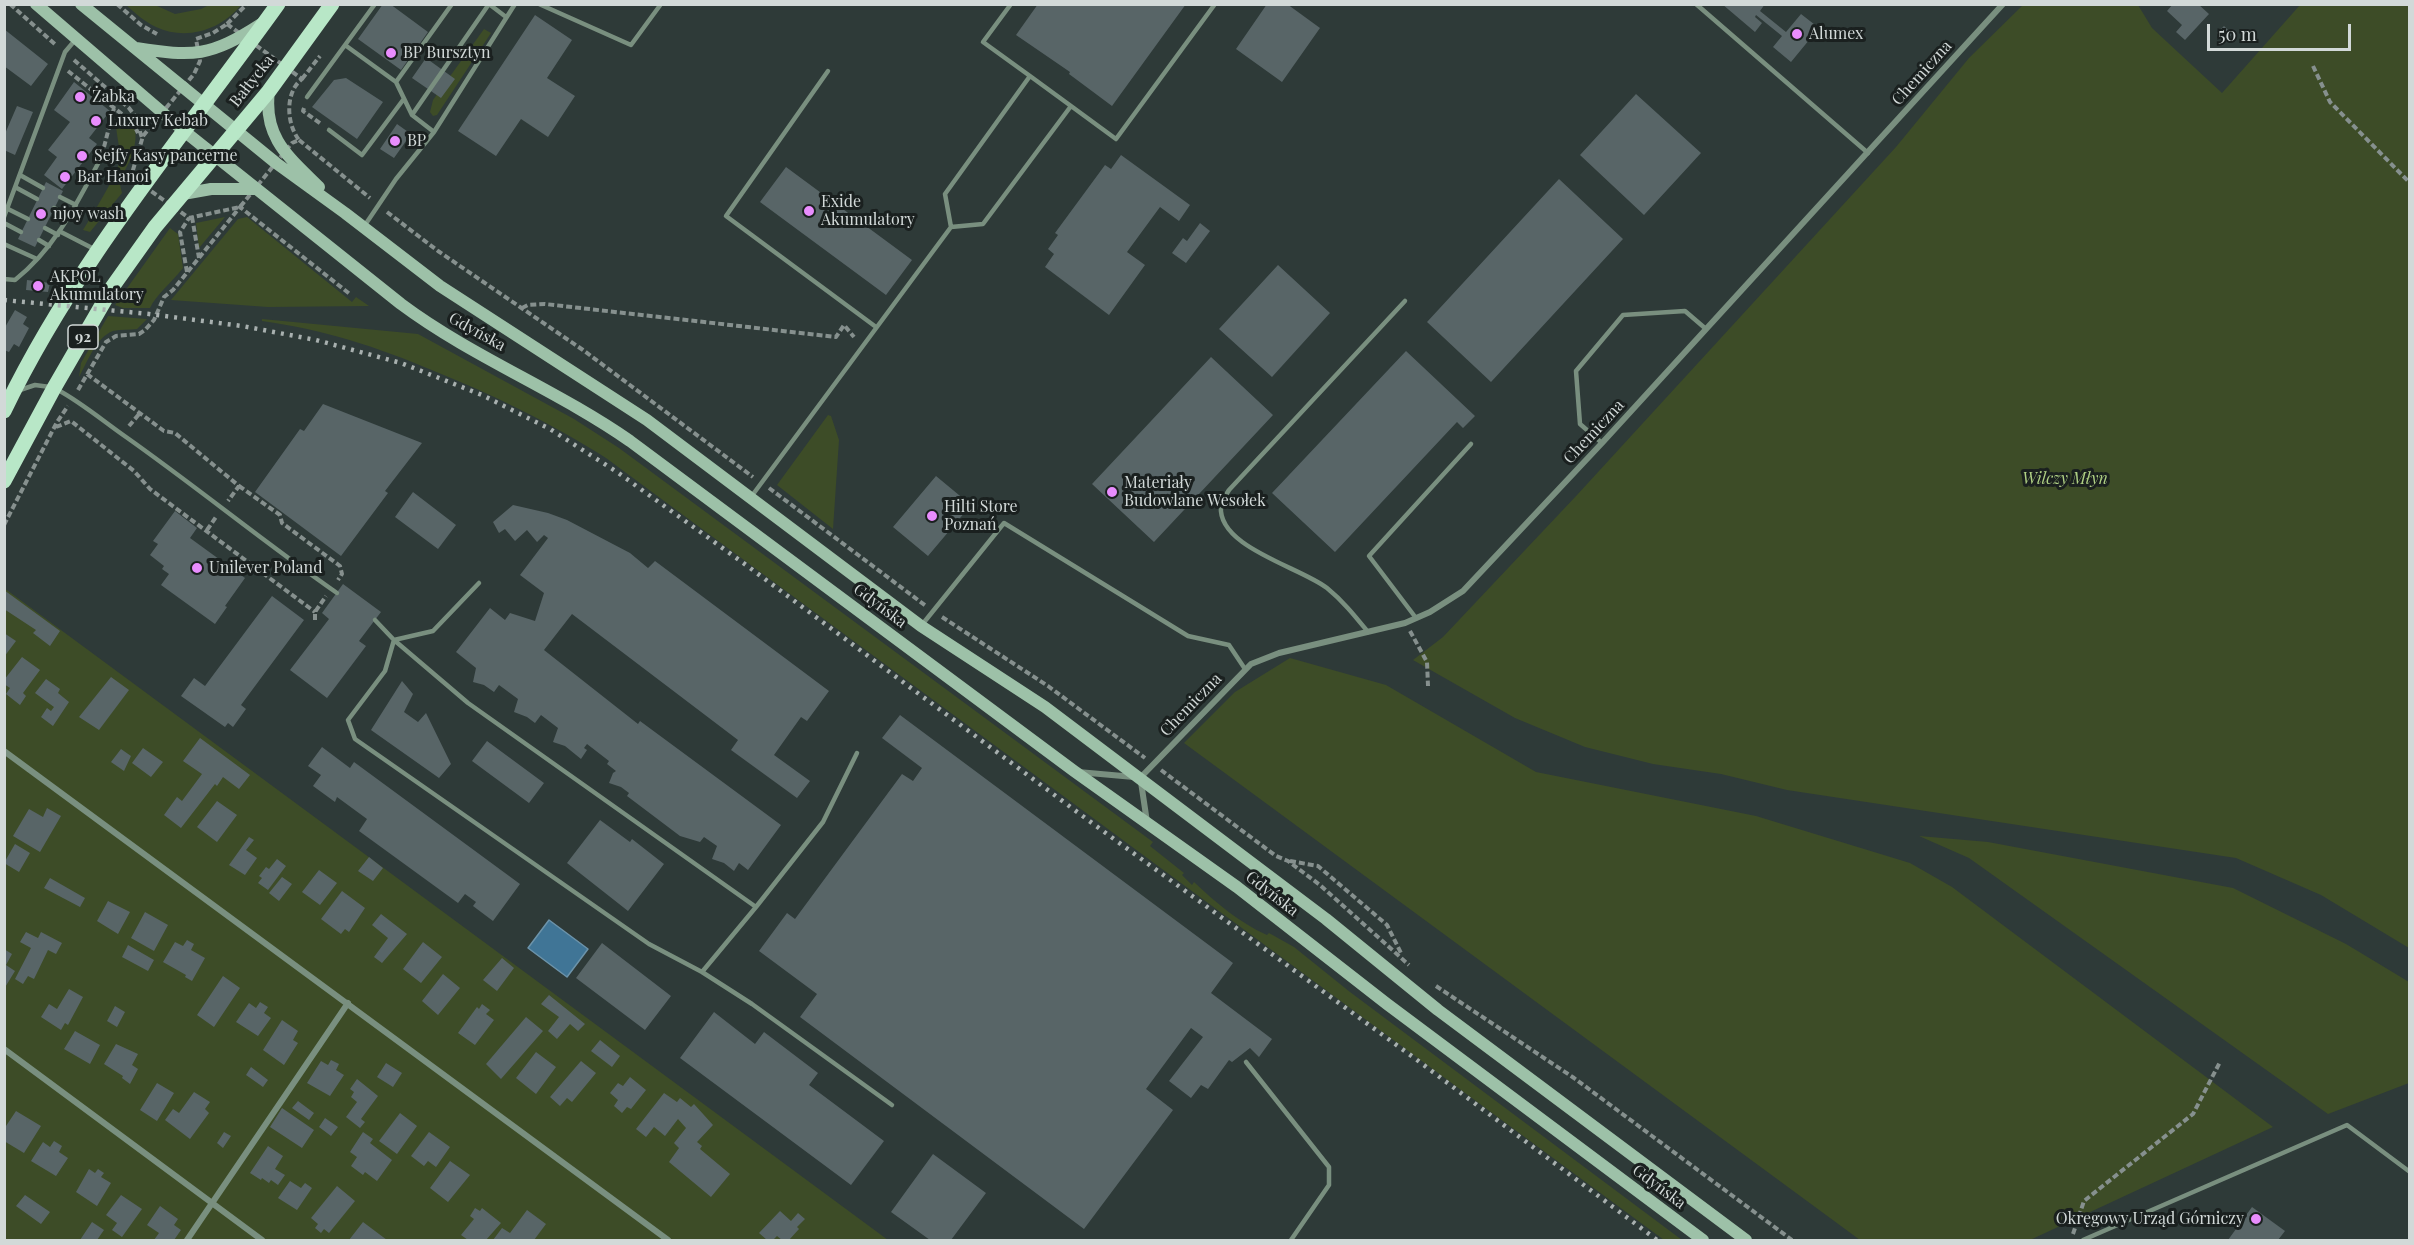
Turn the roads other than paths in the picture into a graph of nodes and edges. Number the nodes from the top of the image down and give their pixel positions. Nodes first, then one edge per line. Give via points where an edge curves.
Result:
1 (36, 4) edge
2 (81, 4) edge
3 (278, 4) edge
4 (332, 4) edge
5 (375, 4) edge
6 (452, 4) edge
7 (515, 4) edge
8 (539, 4) edge
9 (661, 4) edge
10 (1011, 4) edge
11 (1215, 4) edge
12 (1696, 4) edge
13 (2003, 4) edge
14 (506, 17) junction
15 (267, 20) junction
16 (76, 39) junction
17 (345, 45) junction
18 (134, 48) junction
19 (828, 71) dead end
20 (1030, 76) junction
21 (396, 82) junction
22 (269, 91) junction
23 (307, 97) road end
24 (403, 100) junction
25 (203, 105) junction
26 (1071, 106) junction
27 (412, 115) junction
28 (328, 130) road end
29 (184, 131) junction
30 (236, 131) junction
31 (434, 132) junction
32 (1868, 153) junction
33 (102, 156) road end
34 (214, 156) junction
35 (20, 175) junction
36 (15, 188) junction
37 (43, 188) dead end
38 (255, 189) junction
39 (183, 194) junction
40 (60, 197) dead end
41 (37, 200) dead end
42 (76, 205) junction
43 (54, 208) dead end
44 (8, 209) junction
45 (345, 213) junction
46 (70, 216) junction
47 (4, 217) edge
48 (28, 219) dead end
49 (4, 223) edge
50 (363, 227) junction
51 (951, 227) junction
52 (45, 228) dead end
53 (21, 232) dead end
54 (60, 233) junction
55 (39, 240) dead end
56 (4, 244) edge
57 (49, 246) junction
58 (96, 250) junction
59 (37, 259) junction
60 (4, 279) edge
61 (1405, 301) dead end
62 (876, 327) junction
63 (1706, 329) junction
64 (54, 387) junction
65 (13, 392) junction
66 (4, 411) edge
67 (1602, 443) junction
68 (1471, 444) dead end
69 (4, 481) edge
70 (751, 497) junction
71 (478, 582) dead end
72 (337, 593) dead end
73 (1416, 618) junction
74 (375, 620) dead end
75 (921, 626) junction
76 (1368, 633) junction
77 (394, 640) junction
78 (1245, 669) junction
79 (4, 751) edge
80 (857, 753) dead end
81 (1074, 771) junction
82 (1140, 778) junction
83 (1147, 822) junction
84 (756, 907) junction
85 (702, 972) junction
86 (348, 1003) junction
87 (4, 1049) edge
88 (1246, 1062) dead end
89 (892, 1105) dead end
90 (2409, 1172) edge
91 (212, 1203) junction
92 (187, 1240) edge
93 (262, 1240) edge
94 (668, 1240) edge
95 (1292, 1240) edge
96 (1703, 1240) edge
97 (1746, 1240) edge
98 (2083, 1240) edge

1 - 16 main road, Gdyńska
2 - 18 main road, Gdyńska
3 - 15 main road, Bałtycka / 92
4 - 22 main road, Bałtycka / 92
5 - 17 lane
6 - 21 lane
7 - 14 lane
8 - 9 lane via 631,45
10 - 20 lane via 983,42
11 - 26 lane via 1116,139
12 - 32 lane
13 - 32 street, Chemiczna
14 - 27 lane via 489,4
14 - 31 lane
15 - 18 main road via 209,51 185,55
15 - 25 main road, Bałtycka / 92
16 - 29 main road, Gdyńska
16 - 35 lane via 65,52
17 - 21 lane
17 - 23 lane
18 - 25 main road, Gdyńska
19 - 62 lane via 726,216
20 - 26 lane
20 - 51 lane via 945,194
21 - 24 lane
22 - 30 main road, Bałtycka / 92
22 - 45 main road, Gdyńska via 270,127 275,138
24 - 27 lane
24 - 28 lane via 362,155
25 - 29 main road, Bałtycka / 92
25 - 30 main road, Gdyńska
26 - 51 lane via 983,224
27 - 31 lane
29 - 34 main road, Gdyńska
29 - 58 main road, Bałtycka / 92
30 - 34 main road, Bałtycka / 92
30 - 45 main road, Gdyńska
31 - 50 lane
32 - 63 street, Chemiczna
33 - 42 lane
34 - 38 main road, Gdyńska
34 - 39 main road, Bałtycka / 92
35 - 36 lane
35 - 37 lane
36 - 41 lane
36 - 44 lane
38 - 39 main road via 211,189
38 - 81 main road, Gdyńska via 407,309 565,399 630,441
39 - 64 main road, Bałtycka / 92 via 113,286
40 - 42 lane
42 - 46 lane
43 - 46 lane
44 - 47 lane
44 - 48 lane
45 - 50 main road, Gdyńska
46 - 54 lane
49 - 53 lane
50 - 70 main road, Gdyńska via 440,286 647,420
51 - 62 lane
52 - 54 lane
54 - 57 lane
54 - 58 lane
55 - 57 lane
56 - 59 lane
57 - 59 lane
58 - 65 main road, Bałtycka / 92
59 - 60 lane via 15,280
61 - 76 lane via 1229,490 1221,504 1228,531 1325,587 1350,609
62 - 70 lane
63 - 67 street, Chemiczna
63 - 67 lane via 1685,311 1623,315 1576,371 1580,424
64 - 65 lane via 35,385
64 - 69 main road, Bałtycka / 92
64 - 72 lane
65 - 66 main road, Bałtycka / 92
67 - 73 street, Chemiczna via 1476,579 1450,600
68 - 73 lane via 1369,556
70 - 75 main road, Gdyńska
71 - 77 lane via 433,631
73 - 76 street, Chemiczna
74 - 77 lane
75 - 78 lane via 1004,523 1188,636 1229,645
75 - 82 main road, Gdyńska via 1045,707
76 - 78 street, Chemiczna via 1279,653
77 - 84 lane via 468,703
77 - 85 lane via 385,671 348,720 355,739 649,944
78 - 82 street, Chemiczna
79 - 86 street
80 - 84 lane via 823,822
81 - 82 street
81 - 83 main road, Gdyńska
82 - 83 street
82 - 97 main road, Gdyńska via 1326,919 1438,1010
83 - 96 main road, Gdyńska
84 - 85 lane
85 - 89 lane
86 - 91 street
86 - 94 street
87 - 91 street
88 - 95 lane via 1329,1167 1329,1185
90 - 98 lane via 2347,1125
91 - 92 street
91 - 93 street

